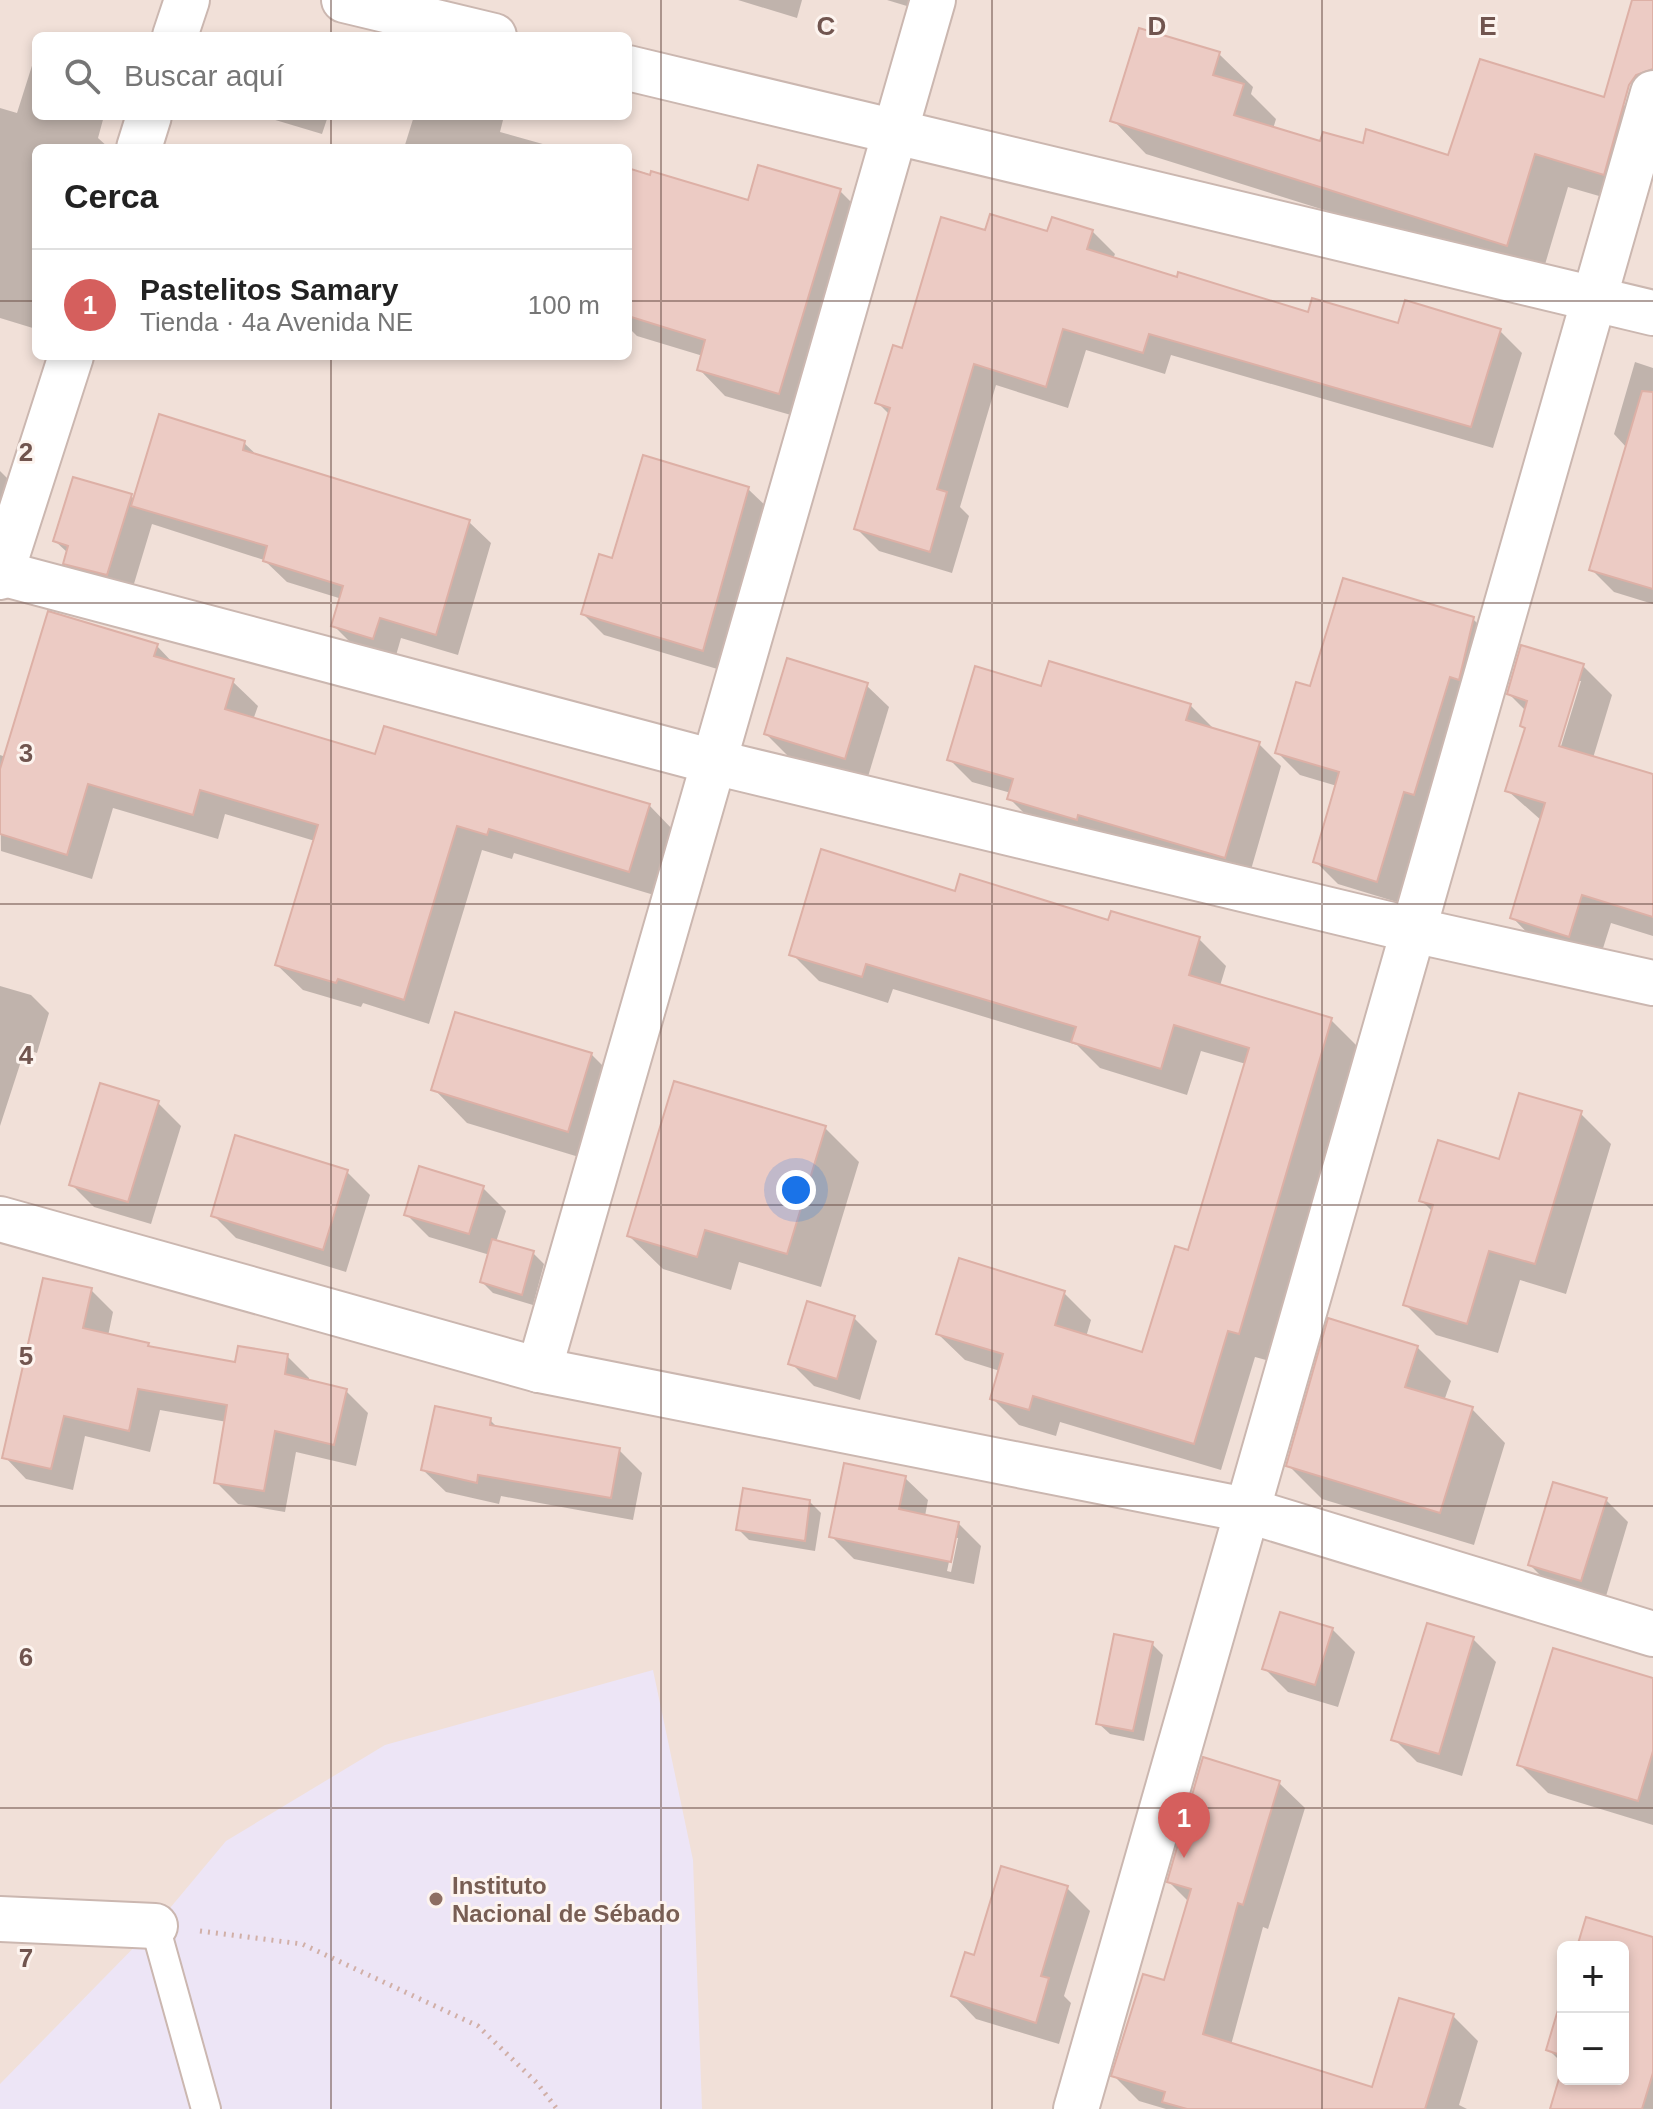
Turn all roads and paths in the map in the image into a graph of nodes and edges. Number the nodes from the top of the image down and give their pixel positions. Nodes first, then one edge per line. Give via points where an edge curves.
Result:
1 (187, 0) edge
2 (344, 0) edge
3 (933, 0) edge
4 (176, 32) edge
5 (477, 32) edge
6 (632, 69) edge
7 (1653, 93) edge
8 (148, 120) edge
9 (895, 132) junction
10 (140, 144) edge
11 (1594, 299) junction
12 (1653, 313) edge
13 (70, 360) edge
14 (1, 575) edge
15 (714, 762) junction
16 (1413, 930) junction
17 (1653, 983) edge
18 (0, 1219) edge
19 (539, 1370) junction
20 (1246, 1510) junction
21 (1653, 1634) edge
22 (0, 1919) edge
23 (155, 1926) junction
24 (1075, 2108) edge
25 (206, 2109) edge
26 (557, 2109) edge

1 - 4 street
2 - 5 street
3 - 9 street
6 - 9 street
7 - 11 street
8 - 10 street
9 - 11 street
9 - 15 street
11 - 12 street
11 - 16 street
13 - 14 street
14 - 15 street
15 - 16 street
15 - 19 street
16 - 17 street
16 - 20 street
18 - 19 street
19 - 20 street
20 - 21 street
20 - 24 street
22 - 23 street
23 - 25 lane
23 - 26 path via 302,1944 478,2026

